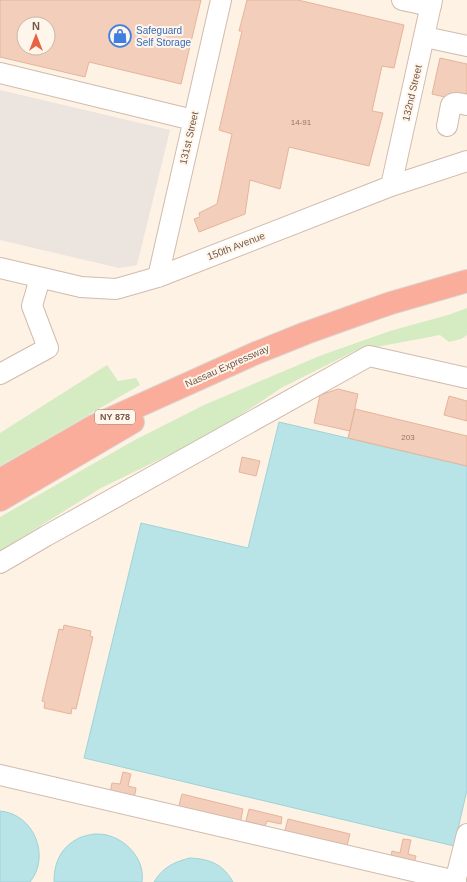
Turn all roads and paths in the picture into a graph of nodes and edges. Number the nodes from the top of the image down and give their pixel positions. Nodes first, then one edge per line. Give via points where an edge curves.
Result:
1 (221, 0) edge
2 (402, 0) edge
3 (432, 3) edge
4 (425, 37) junction
5 (467, 46) edge
6 (0, 73) edge
7 (467, 105) edge
8 (193, 120) junction
9 (447, 126) dead end
10 (467, 161) edge
11 (391, 186) junction
12 (0, 268) edge
13 (158, 277) junction
14 (40, 278) junction
15 (467, 281) edge
16 (234, 363) junction
17 (0, 374) edge
18 (467, 378) edge
19 (0, 480) edge
20 (0, 500) edge
21 (0, 563) edge
22 (0, 775) edge
23 (467, 834) edge
24 (456, 882) edge

1 - 8 street, 131st Street
2 - 3 street
3 - 4 street, 132nd Street
4 - 5 street
4 - 11 street, 132nd Street
6 - 8 street
7 - 9 street via 452,103
8 - 13 street, 131st Street
10 - 11 street, 150th Avenue
11 - 13 street, 150th Avenue
12 - 14 street, 150th Avenue
13 - 14 street, 150th Avenue via 116,289 81,288
14 - 17 street via 32,306 48,348
15 - 16 highway, Nassau Expressway / NY 878 via 334,323
16 - 19 highway, Nassau Expressway / NY 878 via 94,426
16 - 20 highway
18 - 21 street via 369,356
22 - 24 street
23 - 24 street

